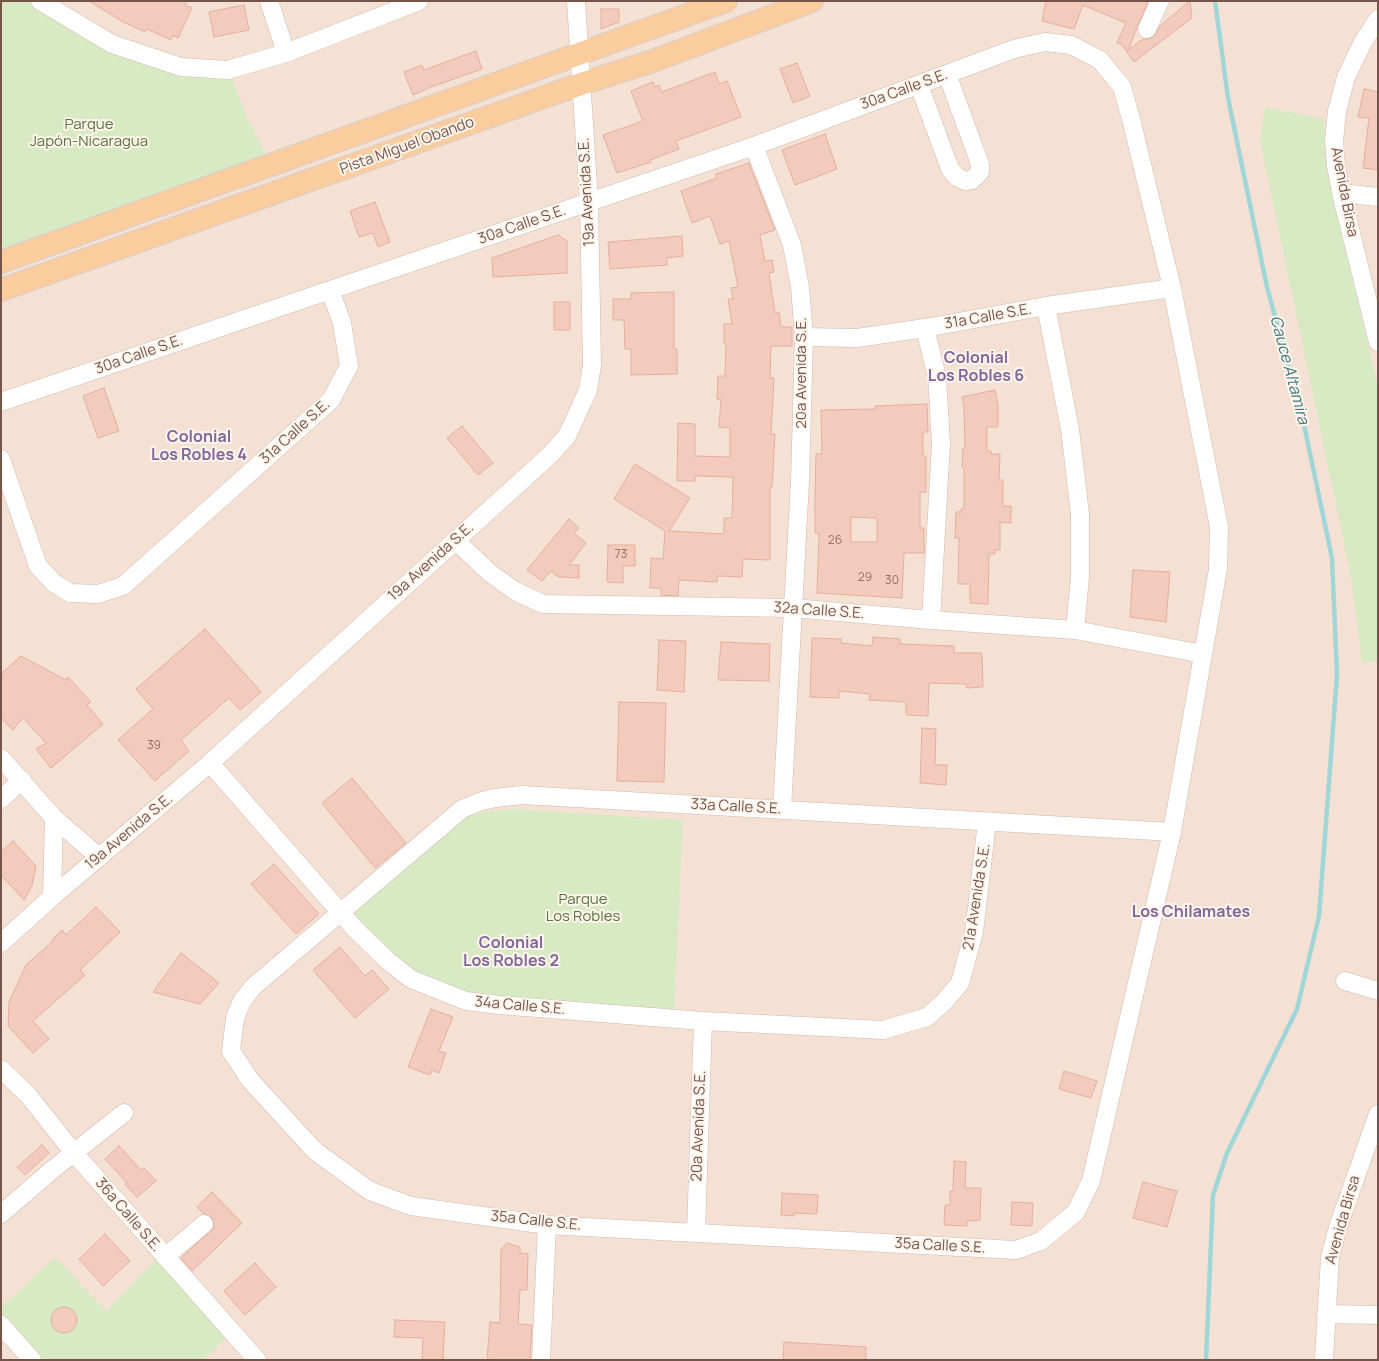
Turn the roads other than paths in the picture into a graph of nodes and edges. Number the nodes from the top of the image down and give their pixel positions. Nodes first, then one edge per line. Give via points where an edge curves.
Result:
1 (40, 1) edge
2 (269, 1) edge
3 (419, 1) edge
4 (576, 1) edge
5 (726, 1) edge
6 (812, 1) edge
7 (1160, 1) edge
8 (1378, 19) edge
9 (1147, 29) dead end
10 (286, 53) junction
11 (579, 53) junction
12 (947, 74) junction
13 (581, 84) junction
14 (918, 85) junction
15 (754, 146) junction
16 (1341, 193) junction
17 (1378, 196) edge
18 (589, 202) junction
19 (1, 262) edge
20 (1172, 288) junction
21 (1, 290) edge
22 (330, 290) junction
23 (1046, 306) junction
24 (925, 328) junction
25 (804, 338) junction
26 (1378, 340) edge
27 (1, 402) edge
28 (1, 459) edge
29 (455, 540) junction
30 (793, 608) junction
31 (932, 620) junction
32 (1074, 630) junction
33 (1203, 654) junction
34 (1, 758) edge
35 (210, 763) junction
36 (22, 780) junction
37 (1, 799) edge
38 (782, 809) junction
39 (54, 818) junction
40 (987, 822) junction
41 (1172, 832) junction
42 (99, 857) junction
43 (52, 897) junction
44 (341, 913) junction
45 (1, 944) edge
46 (1345, 981) dead end
47 (1378, 991) edge
48 (927, 1017) joint
49 (703, 1021) junction
50 (1, 1069) edge
51 (124, 1113) dead end
52 (1378, 1114) edge
53 (1371, 1152) edge
54 (74, 1153) junction
55 (1, 1214) edge
56 (204, 1224) dead end
57 (546, 1225) junction
58 (696, 1232) junction
59 (165, 1257) junction
60 (1326, 1314) junction
61 (1378, 1315) edge
62 (1, 1325) edge
63 (32, 1360) edge
64 (257, 1360) edge
65 (540, 1360) edge
66 (1324, 1360) edge

1 - 10 street via 112,44 181,67 228,70
2 - 10 street
3 - 10 street
4 - 11 street, 19a Avenida S.E.
5 - 11 main road, Pista Miguel Obando
6 - 13 main road, Pista Miguel Obando
7 - 9 street
8 - 16 street, Avenida Birsa via 1346,77 1337,111 1334,141
11 - 13 street, 19a Avenida S.E.
11 - 19 main road, Pista Miguel Obando
12 - 14 street, 30a Calle S.E.
12 - 14 street via 980,164 980,172 972,180 957,177 950,169
12 - 20 street, 30a Calle S.E. via 1014,49 1045,42 1071,45 1100,60 1122,87
13 - 18 street, 19a Avenida S.E.
13 - 21 main road, Pista Miguel Obando
14 - 15 street, 30a Calle S.E.
15 - 18 street, 30a Calle S.E.
15 - 25 street, 20a Avenida S.E. via 792,245 800,287
16 - 17 street
16 - 26 street, Avenida Birsa
18 - 22 street, 30a Calle S.E.
18 - 29 street, 19a Avenida S.E. via 592,365 588,390 567,436
20 - 23 street, 31a Calle S.E.
20 - 33 street via 1219,527 1218,569
22 - 27 street, 30a Calle S.E.
22 - 28 street, 31a Calle S.E. via 342,323 349,366 332,400 123,586 98,594 70,593 54,583 38,566
23 - 24 street, 31a Calle S.E.
23 - 32 street via 1070,428 1080,514 1080,577
24 - 25 street, 31a Calle S.E. via 856,338
24 - 31 street via 937,376 940,443
25 - 30 street, 20a Avenida S.E.
29 - 30 street, 32a Calle S.E. via 515,591 543,604
29 - 35 street, 19a Avenida S.E.
30 - 31 street, 32a Calle S.E.
30 - 38 street, 20a Avenida S.E.
31 - 32 street, 32a Calle S.E.
32 - 33 street, 32a Calle S.E.
33 - 41 street
34 - 36 street
35 - 42 street, 19a Avenida S.E.
35 - 44 street, 34a Calle S.E.
36 - 37 street
36 - 39 street
38 - 40 street, 33a Calle S.E.
38 - 44 street, 33a Calle S.E. via 522,795 482,801 462,809
39 - 42 street
39 - 43 street
40 - 41 street, 33a Calle S.E.
40 - 48 street, 21a Avenida S.E. via 974,932 960,983
41 - 58 street, 35a Calle S.E. via 1091,1181 1076,1212 1042,1241 1016,1250
42 - 43 street, 19a Avenida S.E.
43 - 45 street, 19a Avenida S.E.
44 - 49 street, 34a Calle S.E. via 388,961 411,979 466,1001
44 - 57 street, 35a Calle S.E. via 253,986 242,1001 235,1018 231,1051 239,1066 315,1151 370,1191 411,1206
46 - 47 street
48 - 49 street, 34a Calle S.E. via 882,1030
49 - 58 street, 20a Avenida S.E.
50 - 54 street, 36a Calle S.E. via 28,1095
51 - 54 street
52 - 53 street, Avenida Birsa
53 - 60 street, Avenida Birsa via 1338,1227 1330,1257
54 - 55 street
54 - 59 street, 36a Calle S.E.
56 - 59 street
57 - 58 street, 35a Calle S.E.
57 - 65 street
59 - 64 street, 36a Calle S.E.
60 - 61 street
60 - 66 street, Avenida Birsa
62 - 63 street

